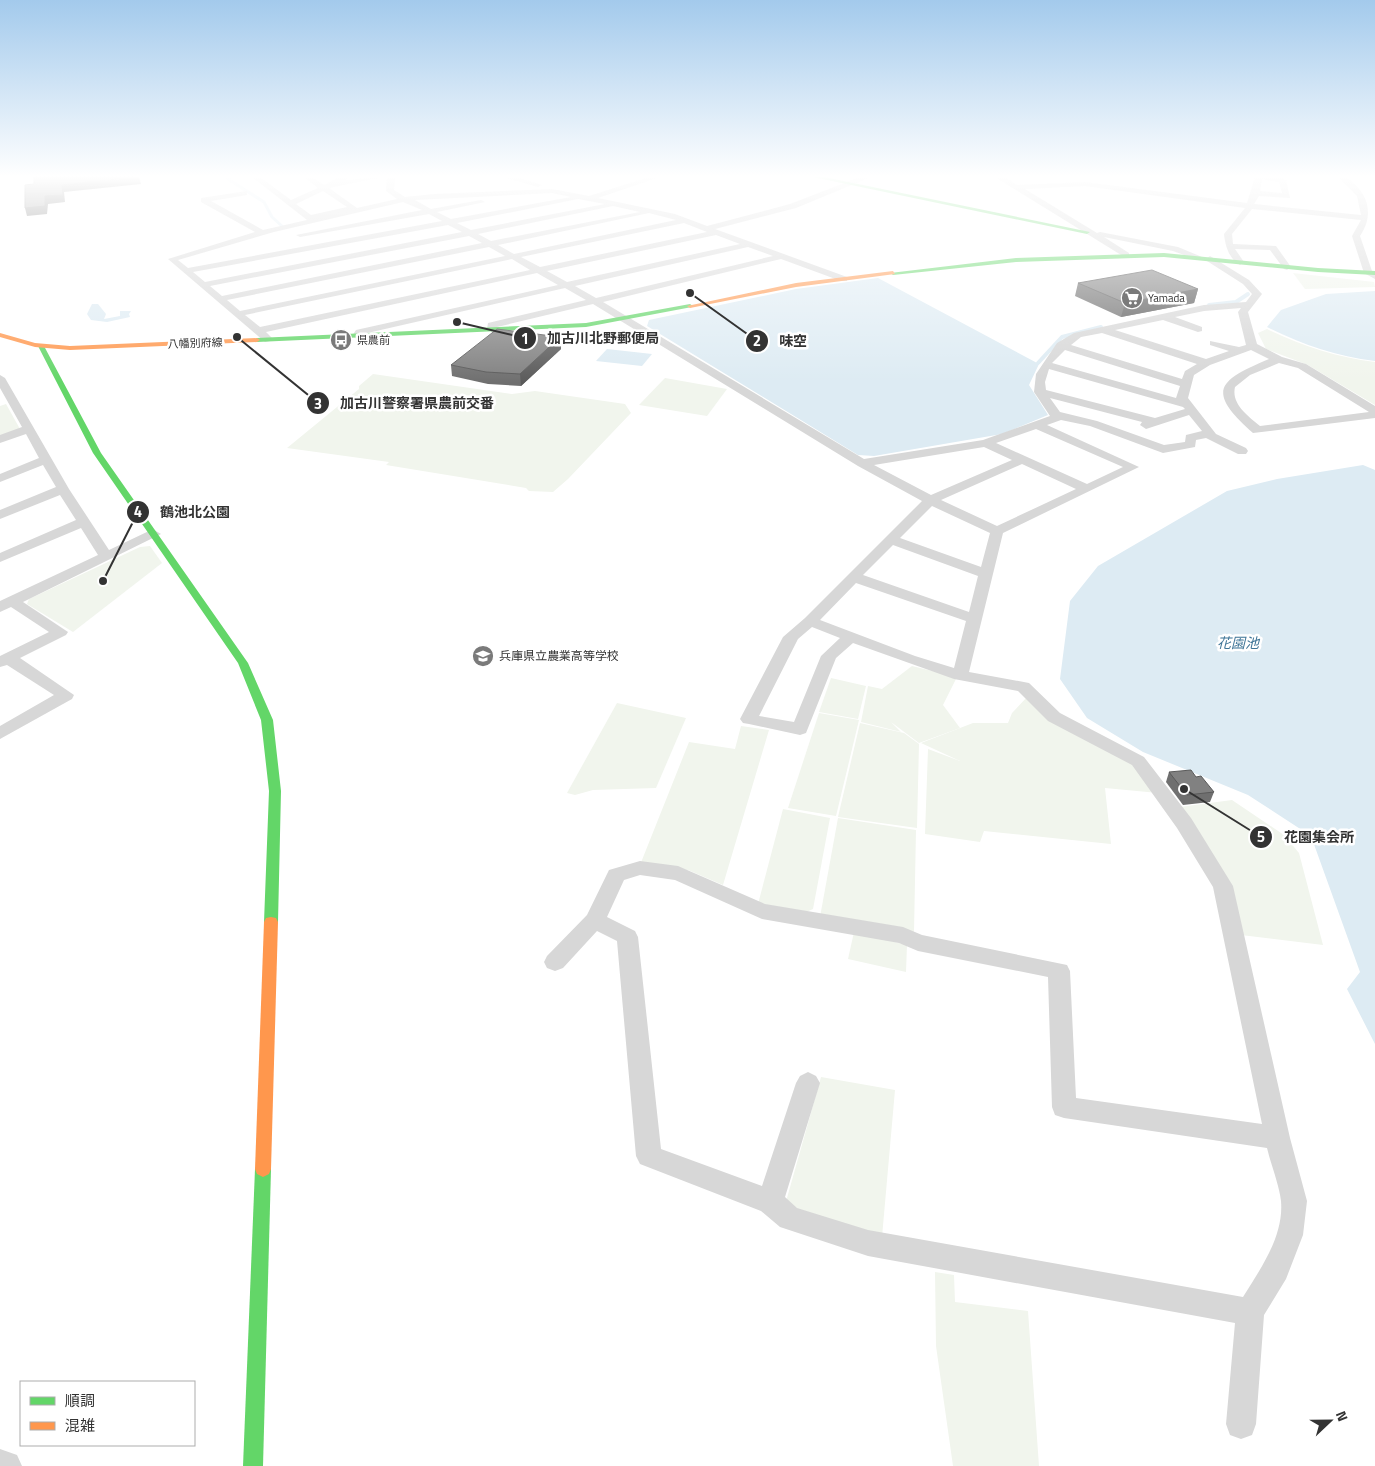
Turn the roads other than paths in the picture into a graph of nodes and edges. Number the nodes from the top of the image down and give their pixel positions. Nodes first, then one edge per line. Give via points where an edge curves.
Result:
1 (231, 245) edge
2 (315, 245) edge
3 (326, 245) edge
4 (406, 245) edge
5 (488, 245) edge
6 (490, 245) edge
7 (568, 245) edge
8 (647, 245) edge
9 (743, 245) edge
10 (753, 245) edge
11 (1110, 245) edge
12 (1156, 245) edge
13 (1360, 245) edge
14 (1229, 246) joint
15 (318, 247) junction
16 (1126, 255) junction
17 (783, 256) junction
18 (513, 257) junction
19 (1204, 258) junction
20 (336, 259) junction
21 (1240, 262) junction
22 (1287, 267) junction
23 (186, 271) junction
24 (538, 271) junction
25 (354, 272) junction
26 (1373, 274) edge
27 (844, 278) junction
28 (202, 285) junction
29 (564, 285) junction
30 (374, 286) junction
31 (219, 299) junction
32 (593, 300) junction
33 (1251, 304) junction
34 (409, 309) junction
35 (237, 314) junction
36 (1165, 317) junction
37 (628, 320) junction
38 (492, 329) junction
39 (1198, 329) dead end
40 (1101, 330) junction
41 (257, 331) junction
42 (436, 332) junction
43 (0, 335) edge
44 (358, 336) junction
45 (269, 340) junction
46 (1214, 342) dead end
47 (41, 346) junction
48 (1060, 346) junction
49 (1252, 346) junction
50 (1238, 350) junction
51 (1278, 359) junction
52 (1206, 363) junction
53 (1047, 365) junction
54 (1, 379) edge
55 (1185, 384) junction
56 (1040, 392) junction
57 (1189, 407) junction
58 (1375, 411) edge
59 (1056, 415) junction
60 (1375, 415) edge
61 (1155, 422) junction
62 (1039, 426) junction
63 (28, 429) junction
64 (1210, 433) junction
65 (1122, 434) junction
66 (0, 439) edge
67 (985, 443) junction
68 (1242, 451) dead end
69 (46, 460) junction
70 (1022, 460) junction
71 (862, 463) junction
72 (0, 478) edge
73 (1086, 489) junction
74 (63, 490) junction
75 (930, 500) junction
76 (0, 515) edge
77 (84, 522) junction
78 (997, 531) junction
79 (154, 534) junction
80 (892, 540) junction
81 (106, 556) junction
82 (0, 558) edge
83 (986, 574) junction
84 (854, 577) junction
85 (6, 604) edge
86 (974, 619) junction
87 (810, 621) junction
88 (851, 636) junction
89 (4, 660) edge
90 (960, 675) junction
91 (0, 733) edge
92 (596, 920) junction
93 (555, 962) dead end
94 (808, 1083) dead end
95 (1277, 1138) junction
96 (770, 1202) junction
97 (1250, 1312) junction
98 (1241, 1424) dead end
99 (0, 1465) edge
100 (245, 1465) edge
101 (6, 1466) edge

1 - 23 street via 172,259
2 - 15 street
3 - 15 street
4 - 20 street
5 - 25 street
6 - 18 street
7 - 18 street
8 - 24 street
9 - 29 street
10 - 17 street
11 - 16 street
12 - 19 street
13 - 26 street
14 - 21 street
14 - 22 street via 1273,248
15 - 20 street
15 - 23 street
16 - 19 main road, 八幡別府線
16 - 27 main road, 八幡別府線 via 994,261
17 - 27 street
17 - 32 street
18 - 24 street
18 - 30 street
19 - 21 main road, 八幡別府線
19 - 33 street via 1246,282 1257,294
20 - 25 street
20 - 28 street
21 - 22 main road, 八幡別府線
22 - 26 main road, 八幡別府線
23 - 28 street
24 - 29 street
24 - 34 street
25 - 30 street
25 - 31 street
27 - 37 main road, 八幡別府線 via 766,290
28 - 31 street
29 - 32 street
29 - 34 street
30 - 34 street
30 - 35 street
31 - 35 street
32 - 37 street
32 - 38 street via 492,324
33 - 36 street via 1204,308
33 - 49 street via 1243,312
34 - 41 street
34 - 42 street
34 - 44 street via 360,332
35 - 41 street
36 - 39 street
36 - 40 street
37 - 38 main road, 八幡別府線
37 - 71 street
38 - 42 main road, 八幡別府線
40 - 48 street via 1078,335
40 - 52 street
41 - 45 street
42 - 44 main road, 八幡別府線
43 - 47 main road, 八幡別府線
44 - 45 main road, 八幡別府線
45 - 47 main road, 八幡別府線 via 70,348
46 - 50 street
47 - 79 main road via 97,453
48 - 53 street
48 - 55 street
49 - 50 street
49 - 51 street
50 - 52 street
51 - 58 street via 1302,366
51 - 60 street via 1241,375 1230,385 1227,397 1231,406 1257,430
52 - 55 street via 1189,372
53 - 56 street via 1041,376
53 - 57 street
54 - 63 street
55 - 57 street via 1182,398
56 - 59 street
56 - 61 street
57 - 61 street
57 - 64 street
59 - 62 street via 1056,418
59 - 65 street via 1093,423
61 - 65 street
62 - 67 street
62 - 73 street via 1134,467
63 - 66 street
63 - 69 street
64 - 65 street via 1190,438 1192,444 1163,449
64 - 68 street
67 - 70 street
67 - 71 street
69 - 72 street
69 - 74 street
70 - 73 street
70 - 75 street
71 - 75 street
73 - 78 street
74 - 76 street
74 - 77 street
75 - 78 street
75 - 80 street
77 - 81 street
77 - 82 street
78 - 83 street
79 - 81 street
79 - 100 main road via 243,663 267,720 273,774 275,801
80 - 83 street
80 - 84 street
81 - 85 street
83 - 86 street
84 - 86 street
84 - 87 street
85 - 89 street via 60,632
86 - 90 street
87 - 88 street
87 - 88 street via 791,636 748,719 800,729 829,656
88 - 90 street
89 - 91 street via 66,696
90 - 95 street via 1023,687 1054,717 1138,762 1173,806 1223,886
92 - 93 street
92 - 95 street via 616,875 640,868 678,873 762,911 903,935 918,943 1058,971 1064,1107
92 - 96 street via 627,937 649,1156
94 - 96 street
95 - 97 street via 1294,1201 1290,1236 1276,1269
96 - 97 street via 789,1218 868,1243
97 - 98 street
99 - 101 street

